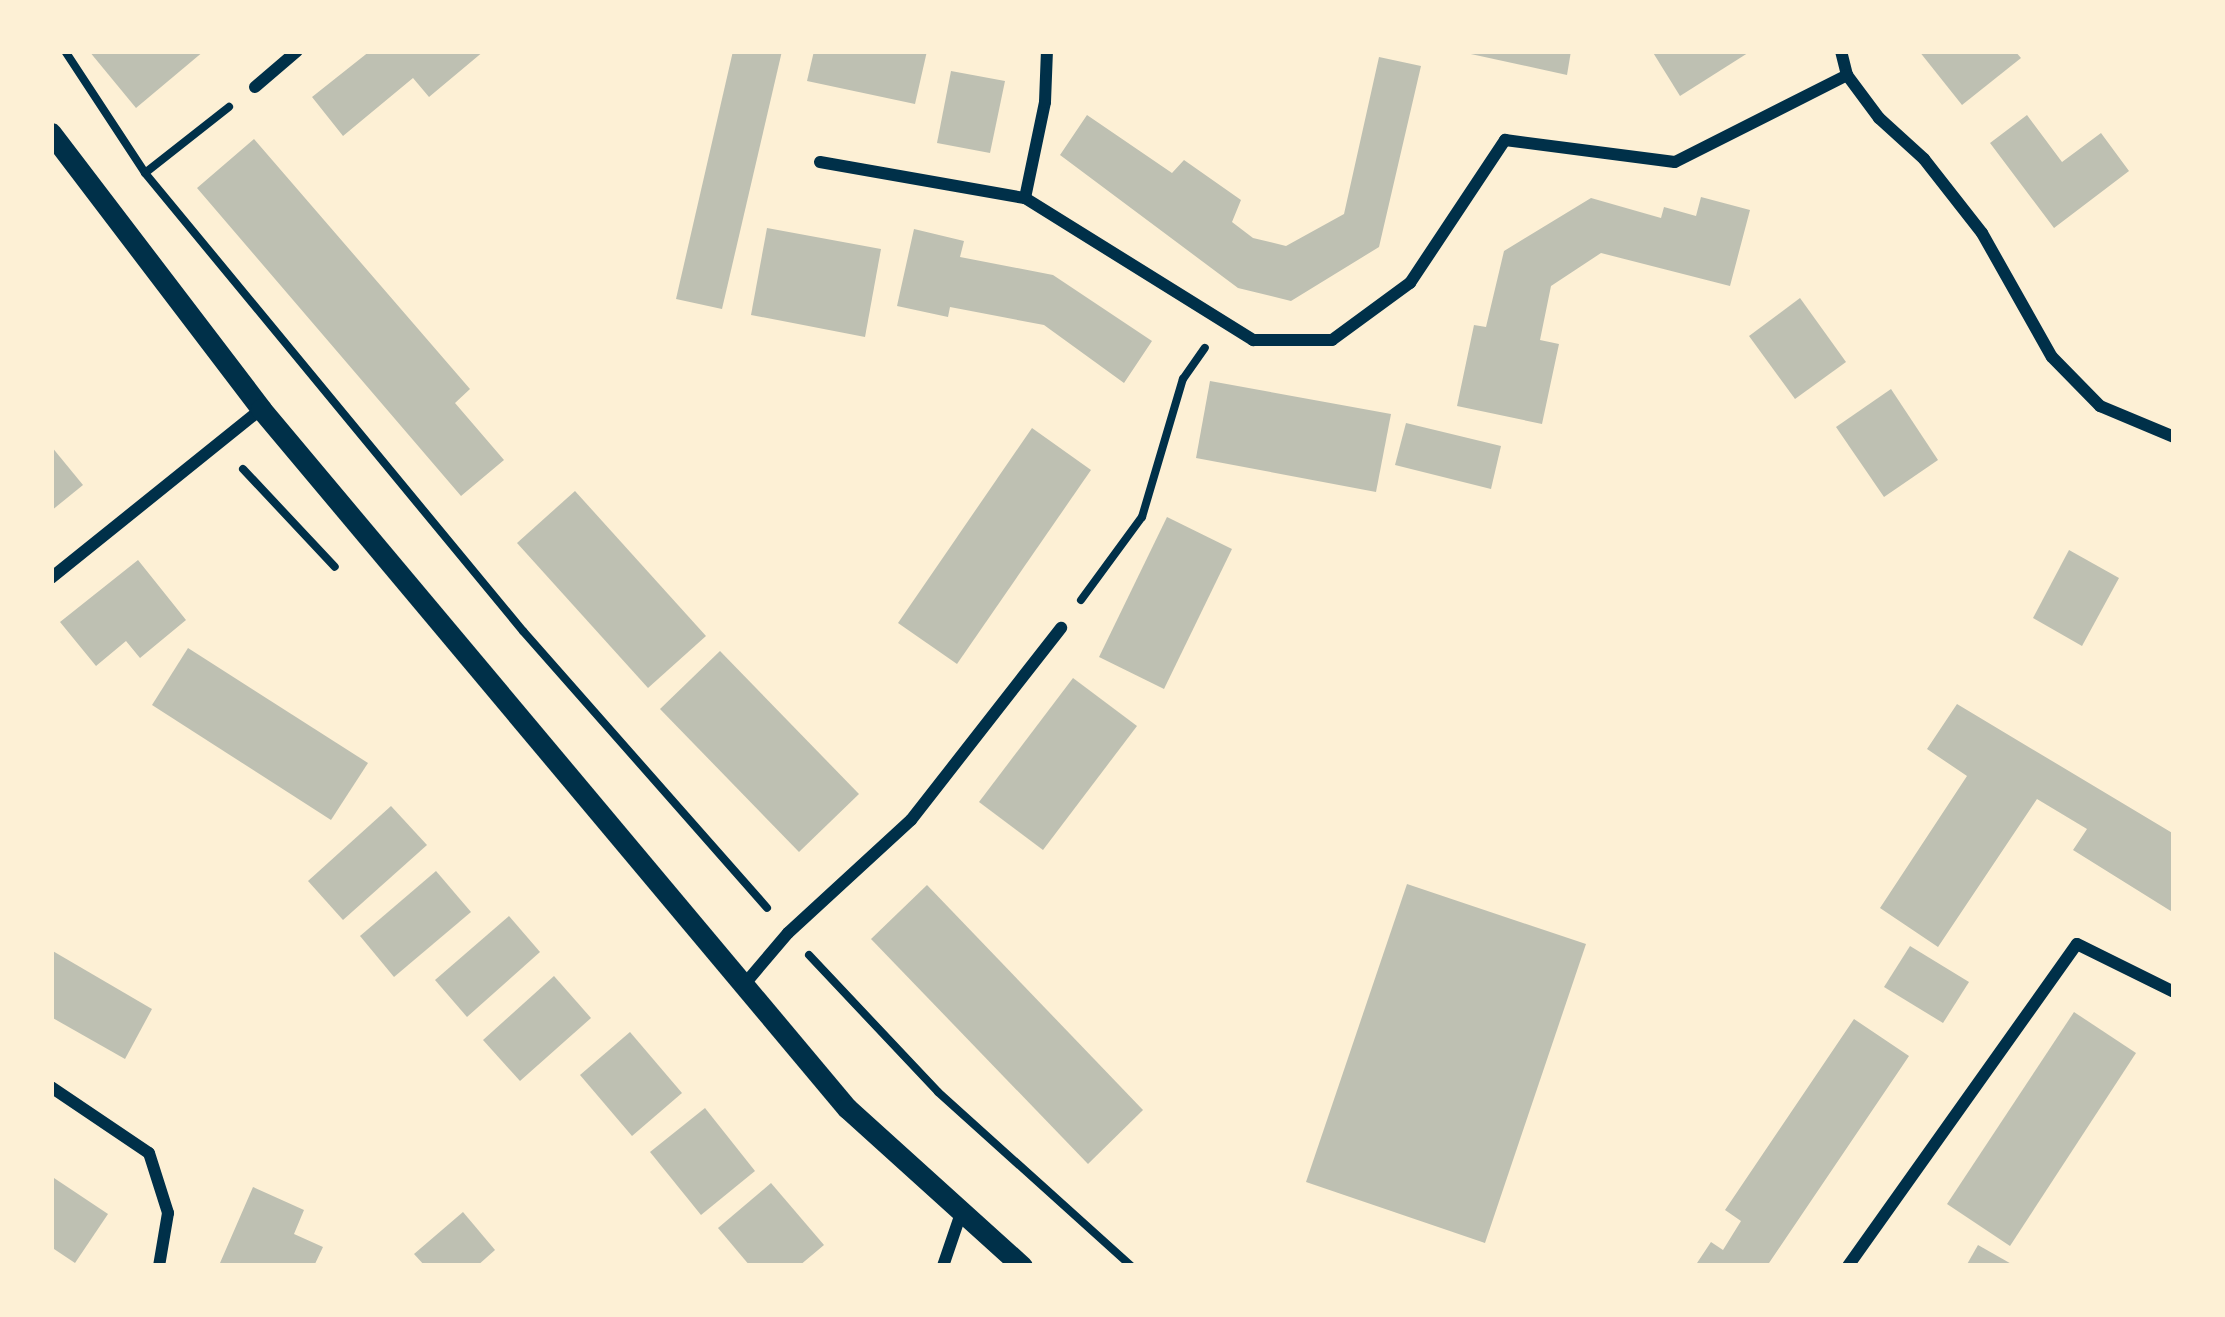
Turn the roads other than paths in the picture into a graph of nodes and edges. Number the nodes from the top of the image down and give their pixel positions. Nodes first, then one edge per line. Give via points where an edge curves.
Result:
1 (298, 51) edge
2 (1047, 51) edge
3 (1841, 51) edge
4 (1847, 75) junction
5 (255, 87) road end
6 (51, 134) edge
7 (820, 162) dead end
8 (1025, 199) junction
9 (261, 409) junction
10 (2174, 437) edge
11 (51, 578) edge
12 (1061, 628) road end
13 (743, 986) junction
14 (2174, 992) edge
15 (51, 1087) edge
16 (960, 1216) junction
17 (159, 1266) edge
18 (943, 1266) edge
19 (1022, 1266) edge
20 (1847, 1266) edge

1 - 5 street
2 - 8 street
3 - 4 street
4 - 8 street via 1676,162 1505,140 1410,284 1332,340 1253,340
4 - 10 street via 1982,233 2052,357 2100,406
6 - 9 street
7 - 8 street
9 - 11 street
9 - 13 street
12 - 13 street via 911,820 788,933
13 - 16 street via 847,1108
14 - 20 street via 2078,944
15 - 17 street via 149,1153 168,1213
16 - 18 street
16 - 19 street

